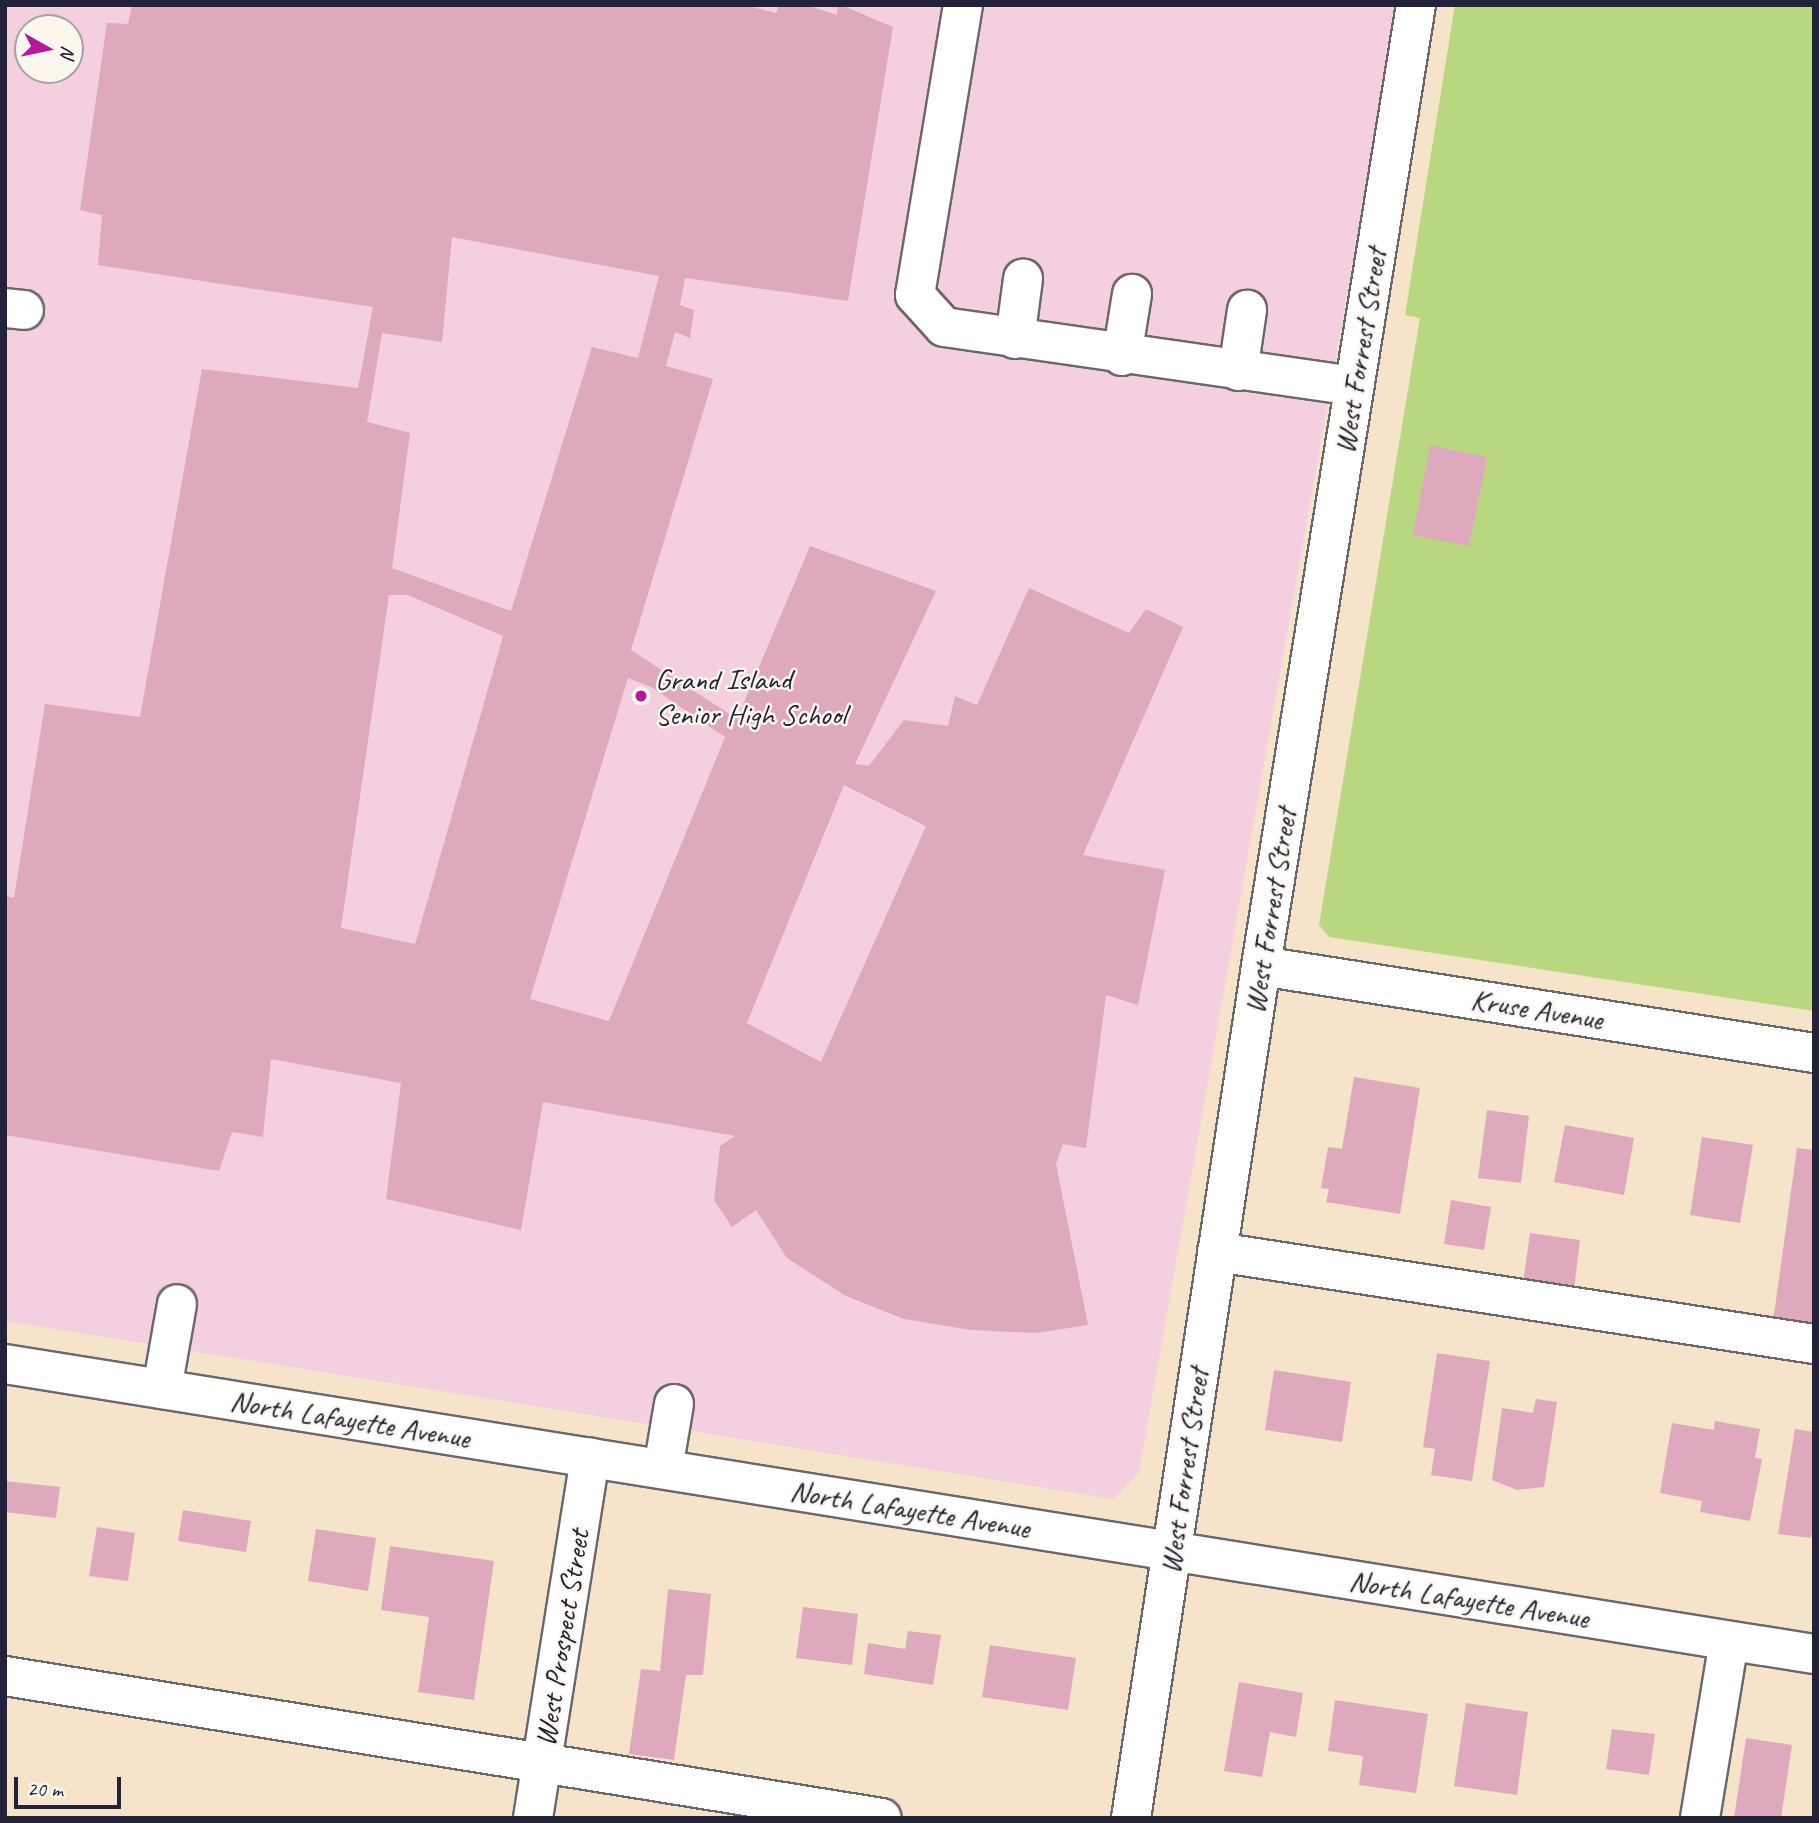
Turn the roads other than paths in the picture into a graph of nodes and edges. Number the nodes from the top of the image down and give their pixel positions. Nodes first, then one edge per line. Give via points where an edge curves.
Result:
1 (963, 5) edge
2 (1416, 5) edge
3 (1023, 279) dead end
4 (1132, 294) dead end
5 (1247, 310) dead end
6 (1015, 339) junction
7 (1122, 356) junction
8 (1238, 371) junction
9 (1354, 386) junction
10 (1261, 966) junction
11 (1814, 1053) edge
12 (1217, 1252) junction
13 (177, 1304) dead end
14 (1814, 1344) edge
15 (5, 1364) edge
16 (162, 1389) junction
17 (674, 1404) dead end
18 (590, 1457) junction
19 (663, 1469) junction
20 (1173, 1551) junction
21 (1729, 1641) junction
22 (1814, 1654) edge
23 (5, 1676) edge
24 (542, 1763) junction
25 (533, 1818) edge
26 (882, 1818) edge
27 (1131, 1818) edge
28 (1700, 1818) edge

1 - 6 street via 915,295 944,327
2 - 9 street, West Forrest Street
3 - 6 street
4 - 7 street
5 - 8 street
6 - 7 street
7 - 8 street
8 - 9 street
9 - 10 street, West Forrest Street
10 - 11 street, Kruse Avenue
10 - 12 street, West Forrest Street
12 - 14 street
12 - 20 street, West Forrest Street
13 - 16 street
15 - 16 street, North Lafayette Avenue
16 - 18 street, North Lafayette Avenue
17 - 19 street
18 - 19 street, North Lafayette Avenue
18 - 24 street, West Prospect Street
19 - 20 street, North Lafayette Avenue
20 - 21 street, North Lafayette Avenue
20 - 27 street, West Forrest Street
21 - 22 street, North Lafayette Avenue
21 - 28 street
23 - 24 street
24 - 25 street, West Prospect Street
24 - 26 street

